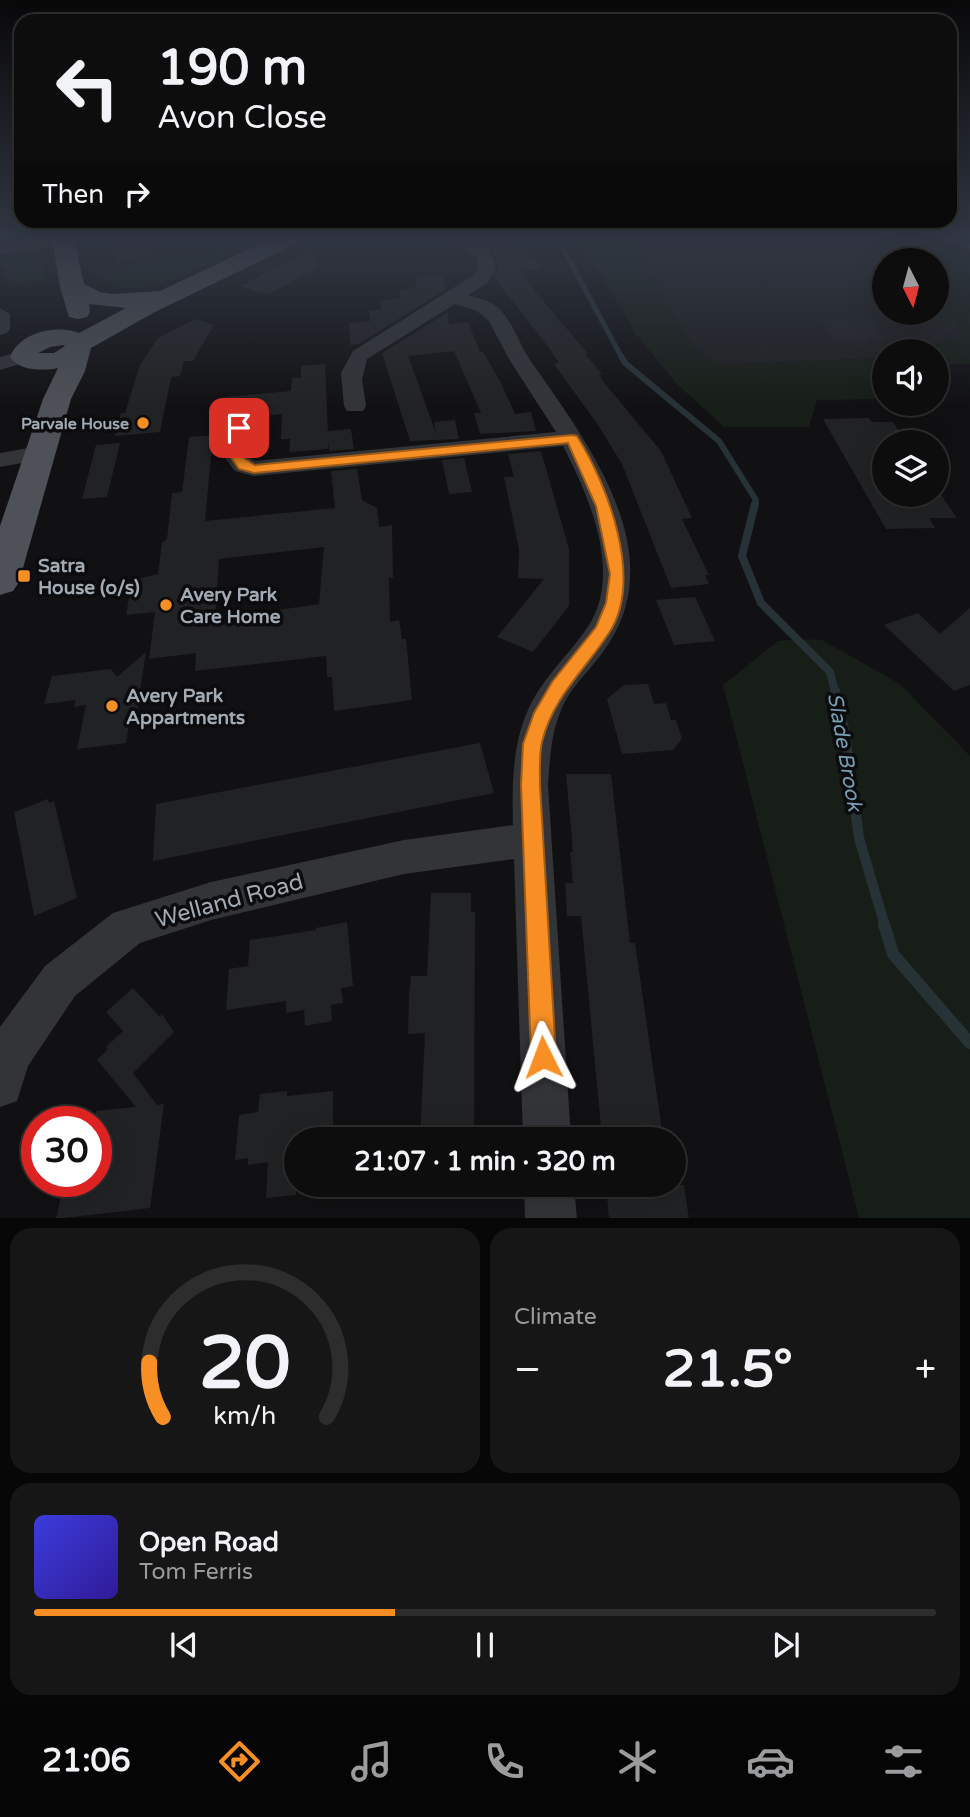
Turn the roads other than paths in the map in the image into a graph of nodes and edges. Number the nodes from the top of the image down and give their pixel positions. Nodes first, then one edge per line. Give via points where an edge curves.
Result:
1 (58, 296) edge
2 (160, 296) edge
3 (172, 296) edge
4 (452, 297) joint
5 (0, 304) edge
6 (0, 314) edge
7 (0, 328) edge
8 (55, 338) edge
9 (57, 400) junction
10 (355, 406) dead end
11 (239, 428) dead end
12 (572, 438) junction
13 (40, 453) junction
14 (0, 460) edge
15 (0, 582) edge
16 (534, 839) junction
17 (0, 1084) edge
18 (546, 1127) edge
19 (550, 1197) edge
20 (551, 1218) edge

1 - 8 main road
2 - 8 main road via 105,301 84,296
3 - 8 main road
4 - 10 street via 360,355 351,374
4 - 12 street via 483,307 494,316
5 - 6 street
6 - 7 street
8 - 9 main road via 51,374
8 - 9 main road via 71,371
9 - 13 main road
11 - 12 street via 237,458 254,469
12 - 16 street via 603,506 618,574 614,603 603,629 558,686 542,713 532,744
13 - 14 street
13 - 15 main road
16 - 17 street, Welland Road via 404,857 211,901 128,927 60,981 7,1056
16 - 18 street
19 - 20 street

